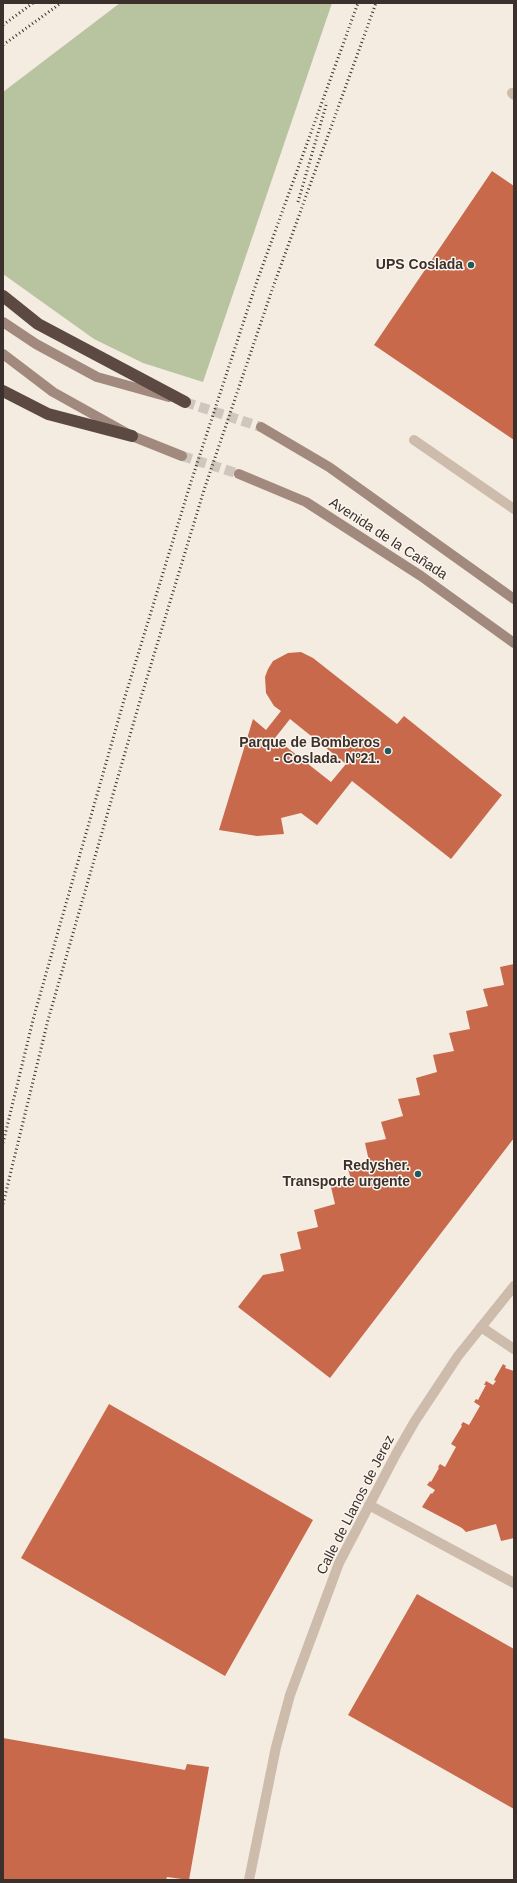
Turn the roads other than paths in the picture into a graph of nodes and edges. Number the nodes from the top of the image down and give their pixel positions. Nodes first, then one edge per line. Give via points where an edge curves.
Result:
1 (3, 296) edge
2 (3, 322) edge
3 (3, 354) edge
4 (3, 391) edge
5 (185, 402) joint
6 (261, 427) tunnel mouth
7 (132, 436) junction
8 (414, 440) dead end
9 (182, 456) tunnel mouth
10 (239, 474) tunnel mouth
11 (514, 509) edge
12 (514, 599) edge
13 (514, 643) edge
14 (514, 1286) edge
15 (481, 1327) junction
16 (514, 1349) edge
17 (369, 1505) junction
18 (514, 1583) edge
19 (249, 1880) edge

1 - 5 highway via 38,324
2 - 5 street via 36,344 97,377
3 - 7 street via 53,392
4 - 7 highway via 48,414
6 - 12 street, Avenida de la Cañada via 328,467
7 - 9 street
8 - 11 street
10 - 13 street, Avenida de la Cañada via 306,502 421,576
14 - 15 street, Calle de Llanos de Jerez
15 - 16 street
15 - 17 street, Calle de Llanos de Jerez via 458,1356 415,1421
17 - 18 street
17 - 19 street, Calle de Llanos de Jerez via 339,1563 290,1695 276,1748

